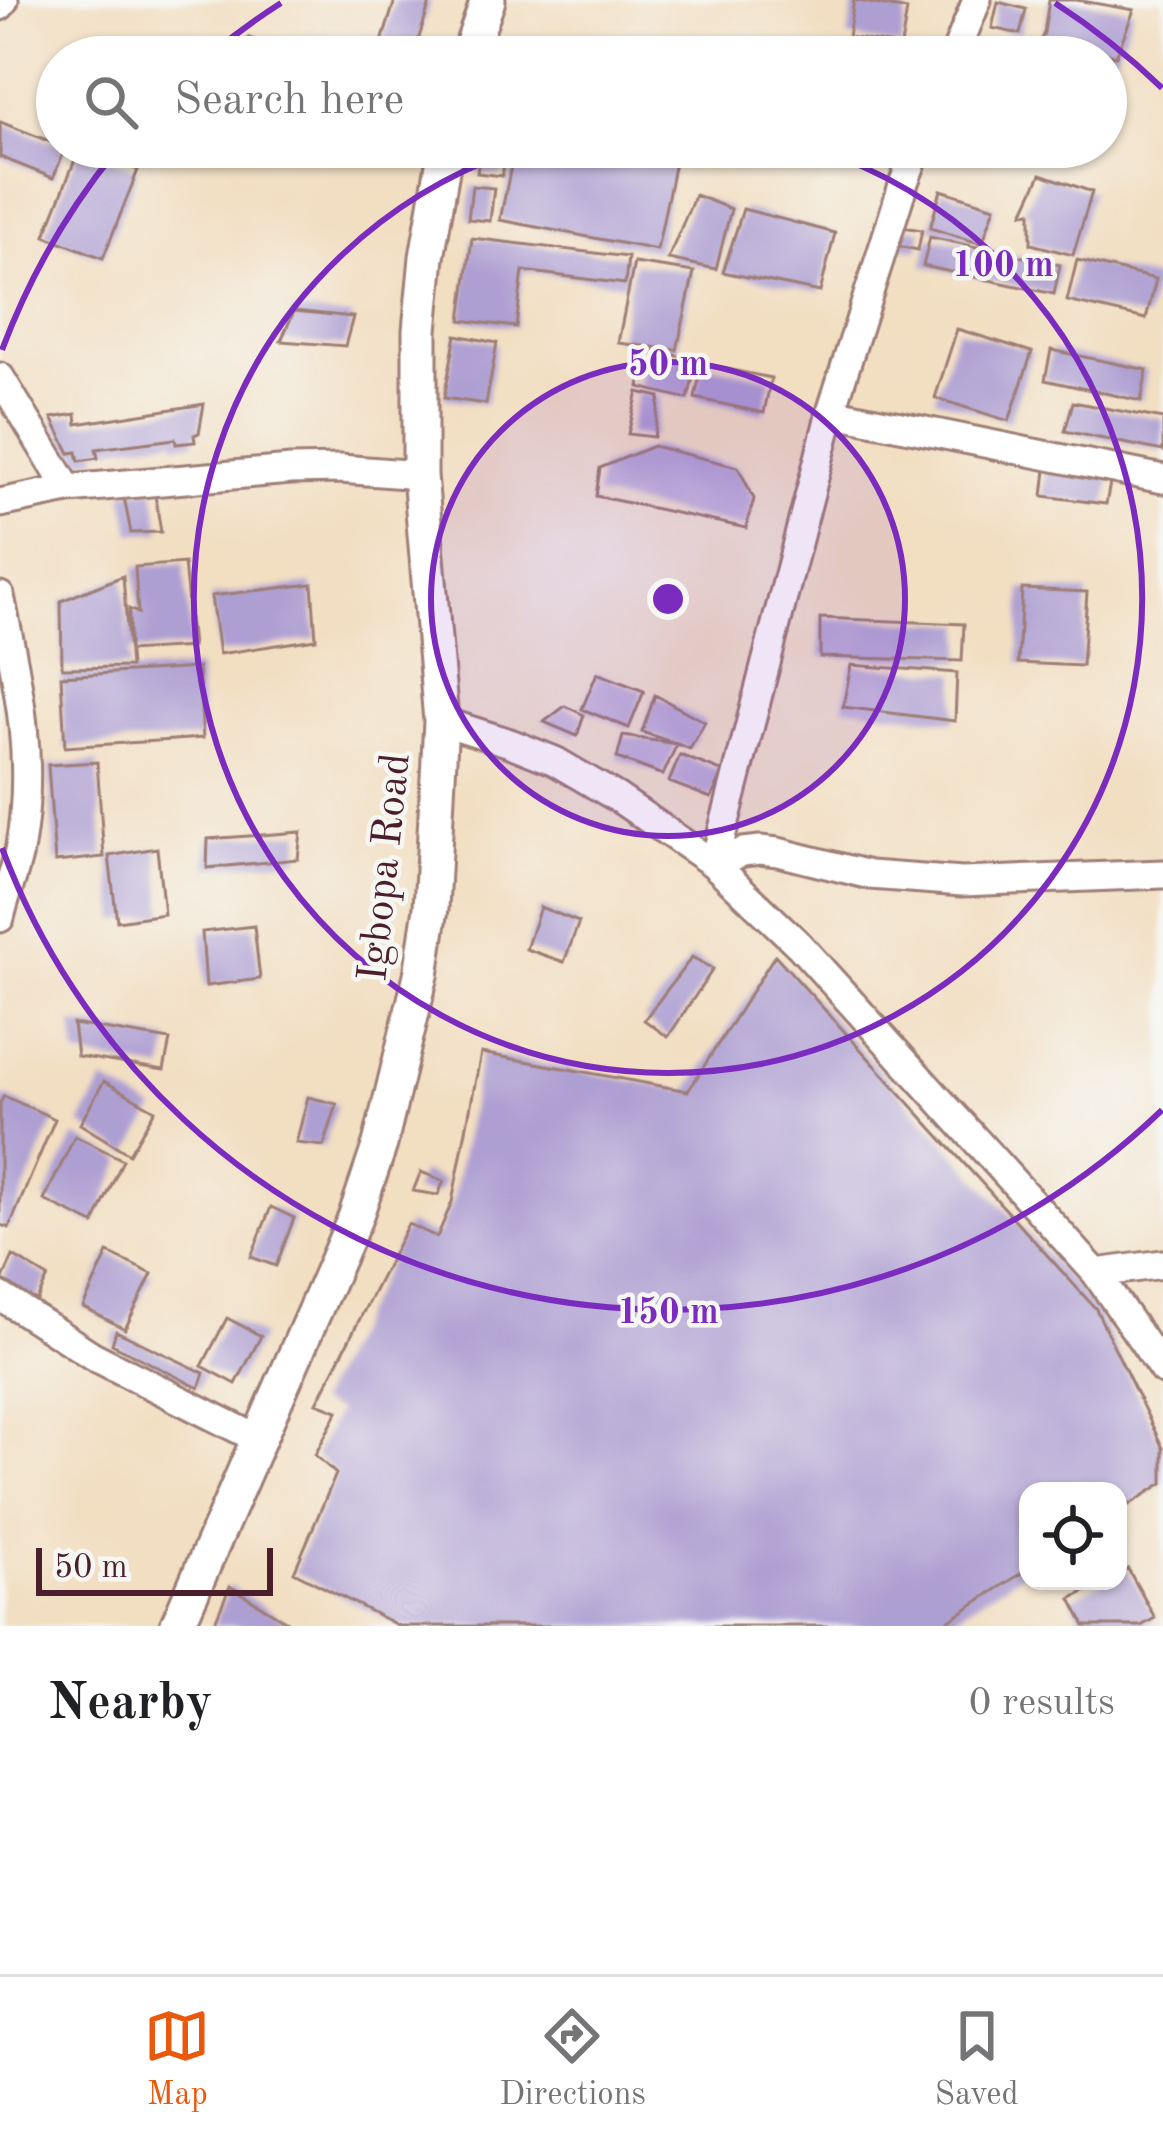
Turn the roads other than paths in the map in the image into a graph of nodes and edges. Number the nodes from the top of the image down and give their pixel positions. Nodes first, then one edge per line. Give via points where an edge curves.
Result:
1 (488, 0) edge
2 (977, 0) edge
3 (475, 36) edge
4 (962, 36) edge
5 (442, 168) edge
6 (910, 168) edge
7 (0, 377) edge
8 (831, 412) junction
9 (420, 475) junction
10 (1163, 479) edge
11 (68, 489) junction
12 (0, 503) edge
13 (0, 596) edge
14 (441, 721) junction
15 (714, 864) junction
16 (1163, 874) edge
17 (0, 918) edge
18 (1163, 1264) edge
19 (1096, 1273) junction
20 (0, 1296) edge
21 (1163, 1370) edge
22 (260, 1440) junction
23 (177, 1626) edge

1 - 3 street
2 - 4 street
5 - 9 street, Igbopa Road via 420,330
6 - 8 street
7 - 11 street
8 - 10 street
8 - 15 street
9 - 11 street via 291,470
9 - 14 street, Igbopa Road
11 - 12 street
13 - 17 street via 23,708 27,795
14 - 15 street via 555,761
14 - 22 street, Igbopa Road via 431,908 385,1123 355,1218
15 - 16 street via 760,850 870,875 962,882
15 - 19 street via 799,945
18 - 19 street
19 - 21 street
20 - 22 street via 93,1356
22 - 23 street, Igbopa Road

